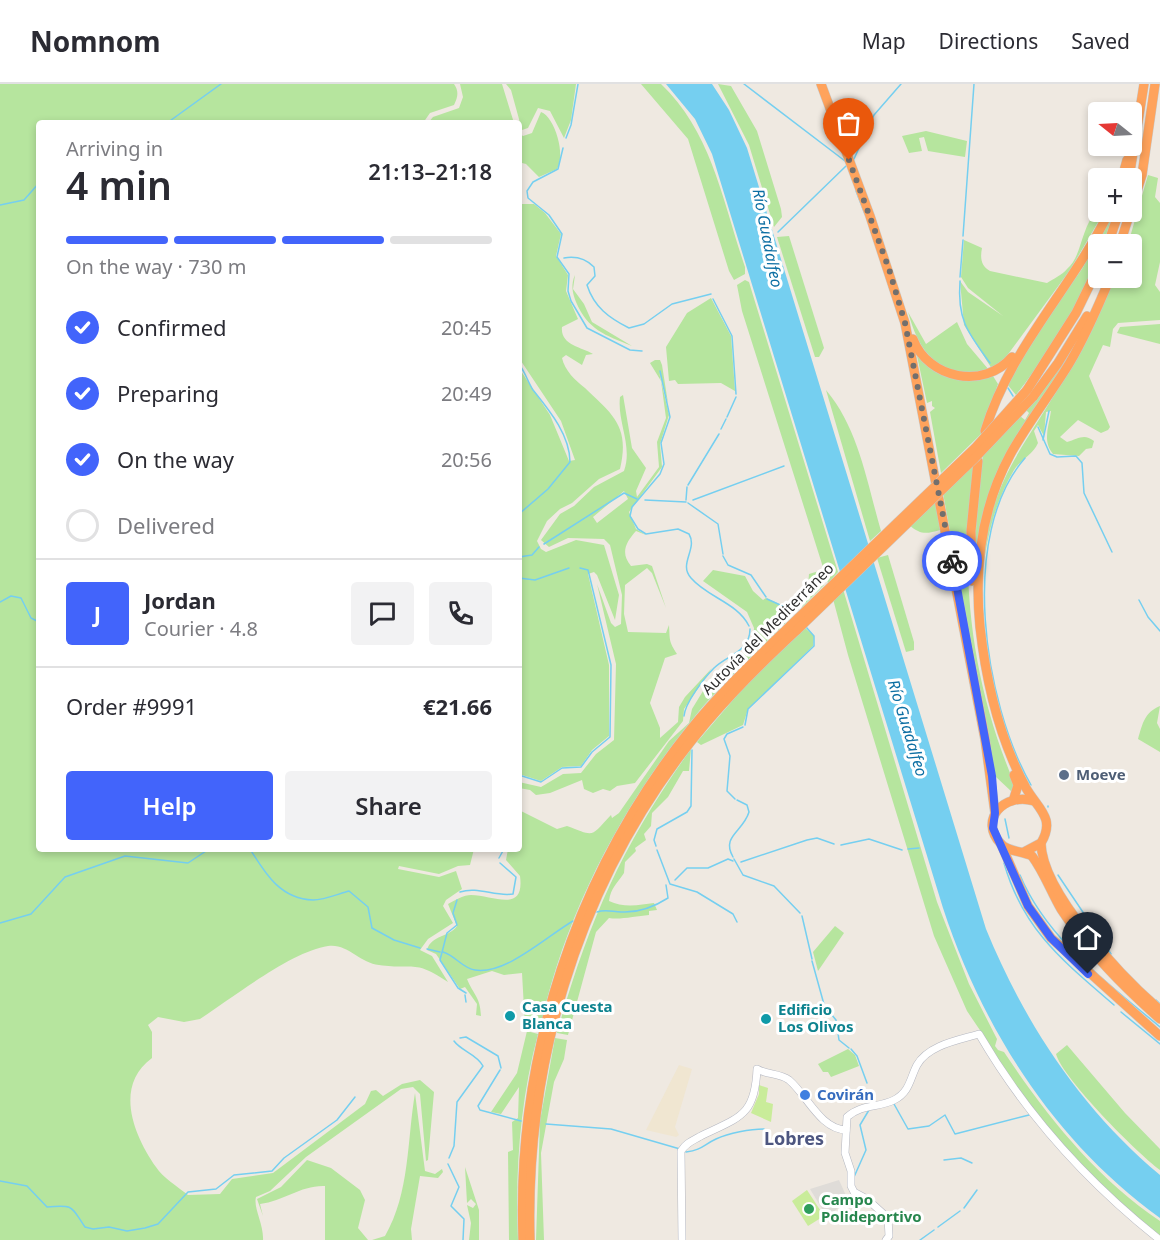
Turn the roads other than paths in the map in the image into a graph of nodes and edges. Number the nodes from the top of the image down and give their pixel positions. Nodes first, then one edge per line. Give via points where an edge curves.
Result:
1 (821, 84) edge
2 (1143, 84) edge
3 (1155, 84) edge
4 (1143, 97) junction
5 (1125, 168) edge
6 (1131, 168) edge
7 (1104, 222) edge
8 (1123, 234) edge
9 (1088, 288) edge
10 (1103, 288) edge
11 (1104, 288) edge
12 (905, 323) junction
13 (1032, 333) junction
14 (1030, 393) junction
15 (985, 431) dead end
16 (978, 461) dead end
17 (794, 628) junction
18 (992, 776) junction
19 (1011, 799) junction
20 (1034, 801) junction
21 (995, 813) junction
22 (1041, 843) junction
23 (1001, 844) junction
24 (1020, 852) junction
25 (1011, 867) junction
26 (1160, 1010) edge
27 (1160, 1019) edge
28 (1160, 1036) edge
29 (846, 1130) junction
30 (523, 1240) edge
31 (530, 1240) edge
32 (682, 1240) edge
33 (886, 1240) edge
34 (1160, 1240) edge

1 - 12 highway
2 - 4 highway
3 - 8 highway via 1142,175
4 - 5 highway
4 - 6 highway
7 - 13 highway
9 - 14 highway, Autovía del Mediterráneo
10 - 14 highway, Autovía del Mediterráneo via 1084,322
11 - 20 highway via 1071,361 999,476 980,546 978,599 991,687 1017,769
12 - 13 highway via 915,346 938,368 968,377 994,372
12 - 18 highway
13 - 15 highway via 1002,385
14 - 17 highway, Autovía del Mediterráneo, bridge via 975,458
16 - 19 highway via 971,531 973,608 989,700 1018,785
17 - 30 highway, Autovía del Mediterráneo via 726,689 672,754 621,834 592,890 558,978 535,1070 523,1164
17 - 31 highway, Autovía del Mediterráneo via 739,685 679,757 627,838 590,913 565,981 542,1073 532,1156
18 - 19 highway via 998,796
18 - 21 highway
19 - 20 highway
19 - 21 highway
20 - 22 highway via 1048,826
21 - 23 highway via 993,828
22 - 24 highway
22 - 26 highway via 1041,855 1083,928 1115,968
23 - 24 highway
23 - 25 highway
24 - 25 highway via 1010,859
24 - 27 highway via 1037,862 1060,907 1088,946 1128,991
25 - 28 highway via 1028,906 1051,938
29 - 32 street via 840,1130 812,1109 787,1079 757,1069 756,1095 748,1108 687,1143 681,1151
29 - 33 street via 845,1153 851,1186 890,1222
29 - 34 street via 847,1117 855,1110 901,1095 911,1083 917,1065 939,1047 979,1034 1047,1133 1101,1191

